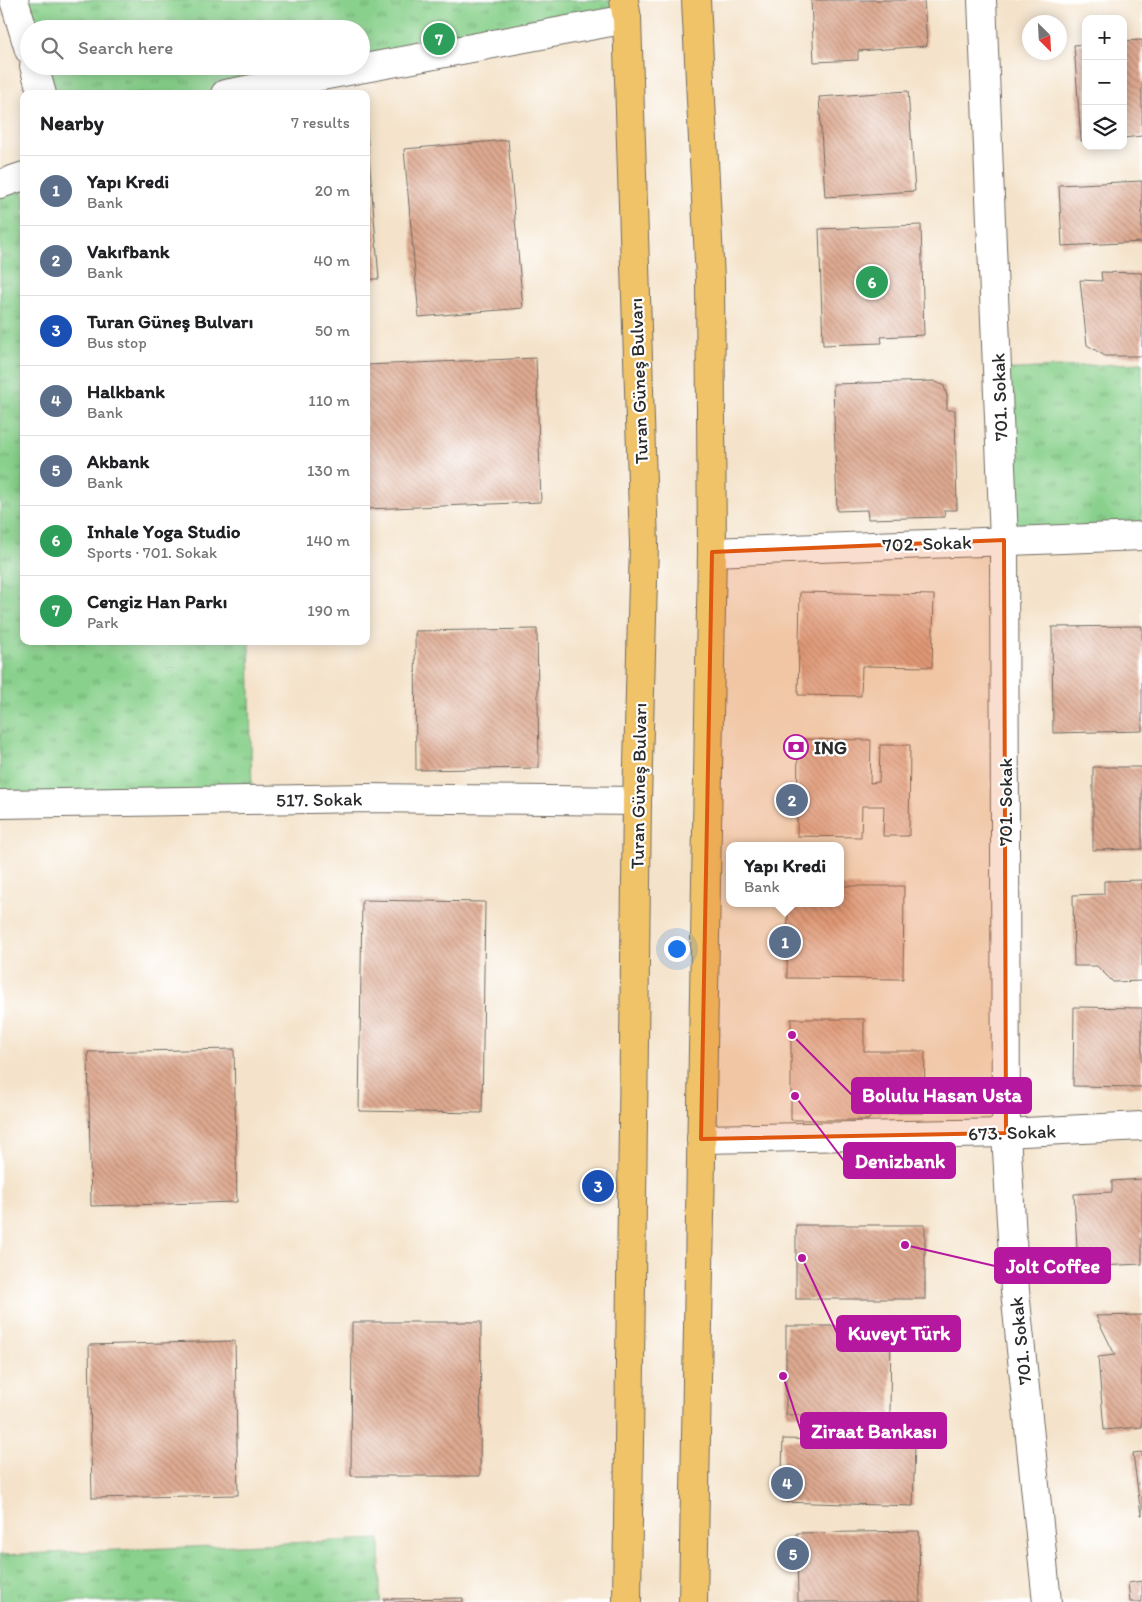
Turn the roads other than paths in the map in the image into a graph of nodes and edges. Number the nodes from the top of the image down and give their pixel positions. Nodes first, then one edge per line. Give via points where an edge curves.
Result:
1 (14, 0) edge
2 (696, 0) edge
3 (982, 0) edge
4 (625, 10) edge
5 (20, 20) edge
6 (370, 64) edge
7 (37, 75) edge
8 (315, 75) edge
9 (41, 90) edge
10 (244, 90) edge
11 (20, 177) edge
12 (0, 184) edge
13 (1142, 536) edge
14 (1004, 540) junction
15 (712, 552) junction
16 (637, 801) junction
17 (0, 804) edge
18 (1142, 1126) edge
19 (1006, 1133) junction
20 (701, 1139) junction
21 (627, 1602) edge
22 (693, 1602) edge
23 (1047, 1602) edge

1 - 5 street
2 - 15 main road via 710,280
3 - 14 street, 701. Sokak
4 - 6 street
4 - 16 main road, Turan Güneş Bulvarı via 644,544
7 - 9 street
8 - 10 street
11 - 12 street
13 - 14 street, 702. Sokak
14 - 15 street, 702. Sokak
14 - 19 street, 701. Sokak
15 - 20 main road
16 - 17 street, 517. Sokak via 368,798
16 - 21 main road, Turan Güneş Bulvarı
18 - 19 street, 673. Sokak
19 - 20 street, 673. Sokak
19 - 23 street, 701. Sokak via 1015,1291
20 - 22 main road

